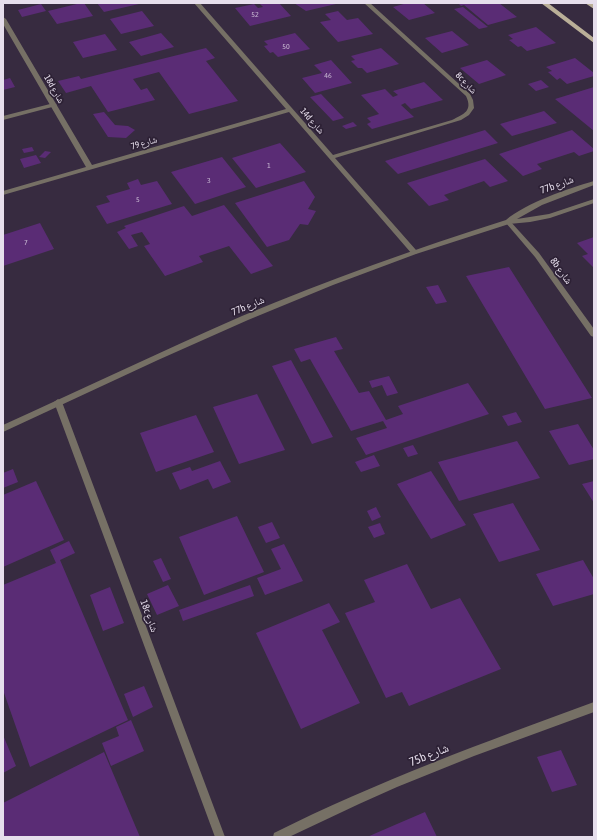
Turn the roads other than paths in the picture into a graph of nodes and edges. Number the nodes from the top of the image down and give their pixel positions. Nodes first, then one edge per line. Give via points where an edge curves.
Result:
1 (197, 3) edge
2 (367, 3) edge
3 (544, 3) edge
4 (588, 3) edge
5 (594, 7) edge
6 (3, 19) edge
7 (594, 41) edge
8 (54, 105) junction
9 (290, 110) junction
10 (3, 118) edge
11 (331, 157) junction
12 (90, 168) junction
13 (594, 183) edge
14 (3, 193) edge
15 (594, 202) edge
16 (508, 222) junction
17 (414, 252) junction
18 (594, 334) edge
19 (58, 402) junction
20 (3, 429) edge
21 (594, 707) edge
22 (220, 837) edge
23 (278, 837) edge

1 - 9 street, 14d شارع
2 - 11 street, 8c شارع via 473,102 471,110 465,116 454,121
3 - 7 main road
4 - 5 main road
6 - 8 street, 18d شارع
8 - 10 street
8 - 12 street, 18d شارع
9 - 11 street, 14d شارع
9 - 12 street, شارع 79
11 - 17 street, 14d شارع
12 - 14 street, شارع 79
13 - 16 street, 77b شارع via 541,202
15 - 16 street, 77b شارع via 550,216
16 - 17 street, 77b شارع
16 - 18 street, 8b شارع via 537,255
17 - 19 street, 77b شارع via 245,318
19 - 20 street, 77b شارع
19 - 22 street, 18c شارع
21 - 23 street, 75b شارع via 451,759 356,799

